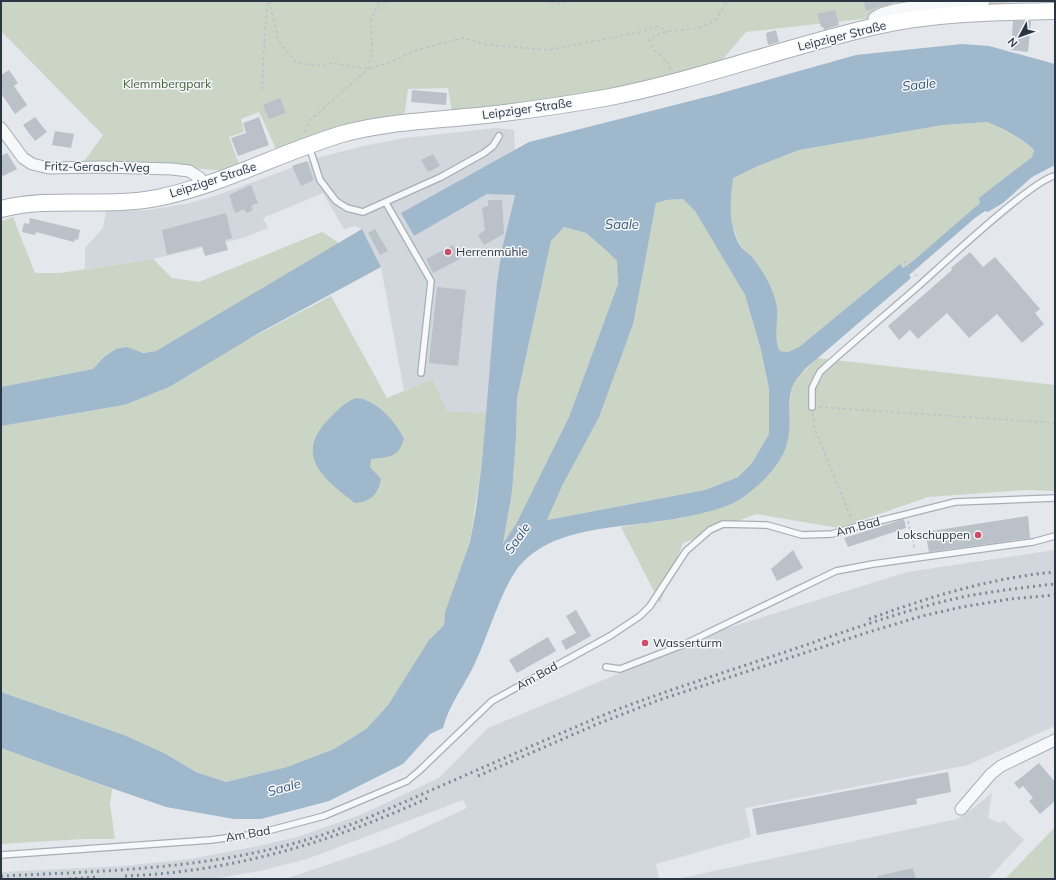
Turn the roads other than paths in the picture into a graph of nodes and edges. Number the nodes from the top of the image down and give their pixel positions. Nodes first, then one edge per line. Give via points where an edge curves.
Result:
1 (984, 1) edge
2 (1055, 11) edge
3 (874, 27) junction
4 (1, 128) edge
5 (499, 136) dead end
6 (309, 146) junction
7 (1055, 176) edge
8 (204, 185) junction
9 (386, 203) junction
10 (1, 209) edge
11 (421, 373) dead end
12 (812, 407) road end
13 (1055, 498) edge
14 (1055, 536) edge
15 (606, 666) dead end
16 (1055, 740) edge
17 (961, 809) dead end
18 (1, 855) edge

1 - 3 street via 915,7 884,13 874,18
2 - 3 street, Leipziger Straße via 963,14
3 - 6 street, Leipziger Straße via 670,84 541,109 383,126 343,134
4 - 8 street, Fritz-Gerasch-Weg via 23,158 32,164 49,168 171,169 189,172 200,178
5 - 9 lane via 484,154
6 - 8 street, Leipziger Straße
6 - 9 lane via 320,180 336,201 347,208 364,212
7 - 12 lane via 1031,189 992,221 820,372 812,388
8 - 10 street, Leipziger Straße via 156,198 21,204
9 - 11 lane via 431,281
13 - 18 lane, Am Bad via 955,502 832,534 802,534 767,525 723,524 710,530 686,551 650,606 640,616 610,636 492,702 420,772 407,781 324,816 256,834 211,840
14 - 15 lane via 1033,542 836,571 685,644 620,669
16 - 17 street via 1001,766

